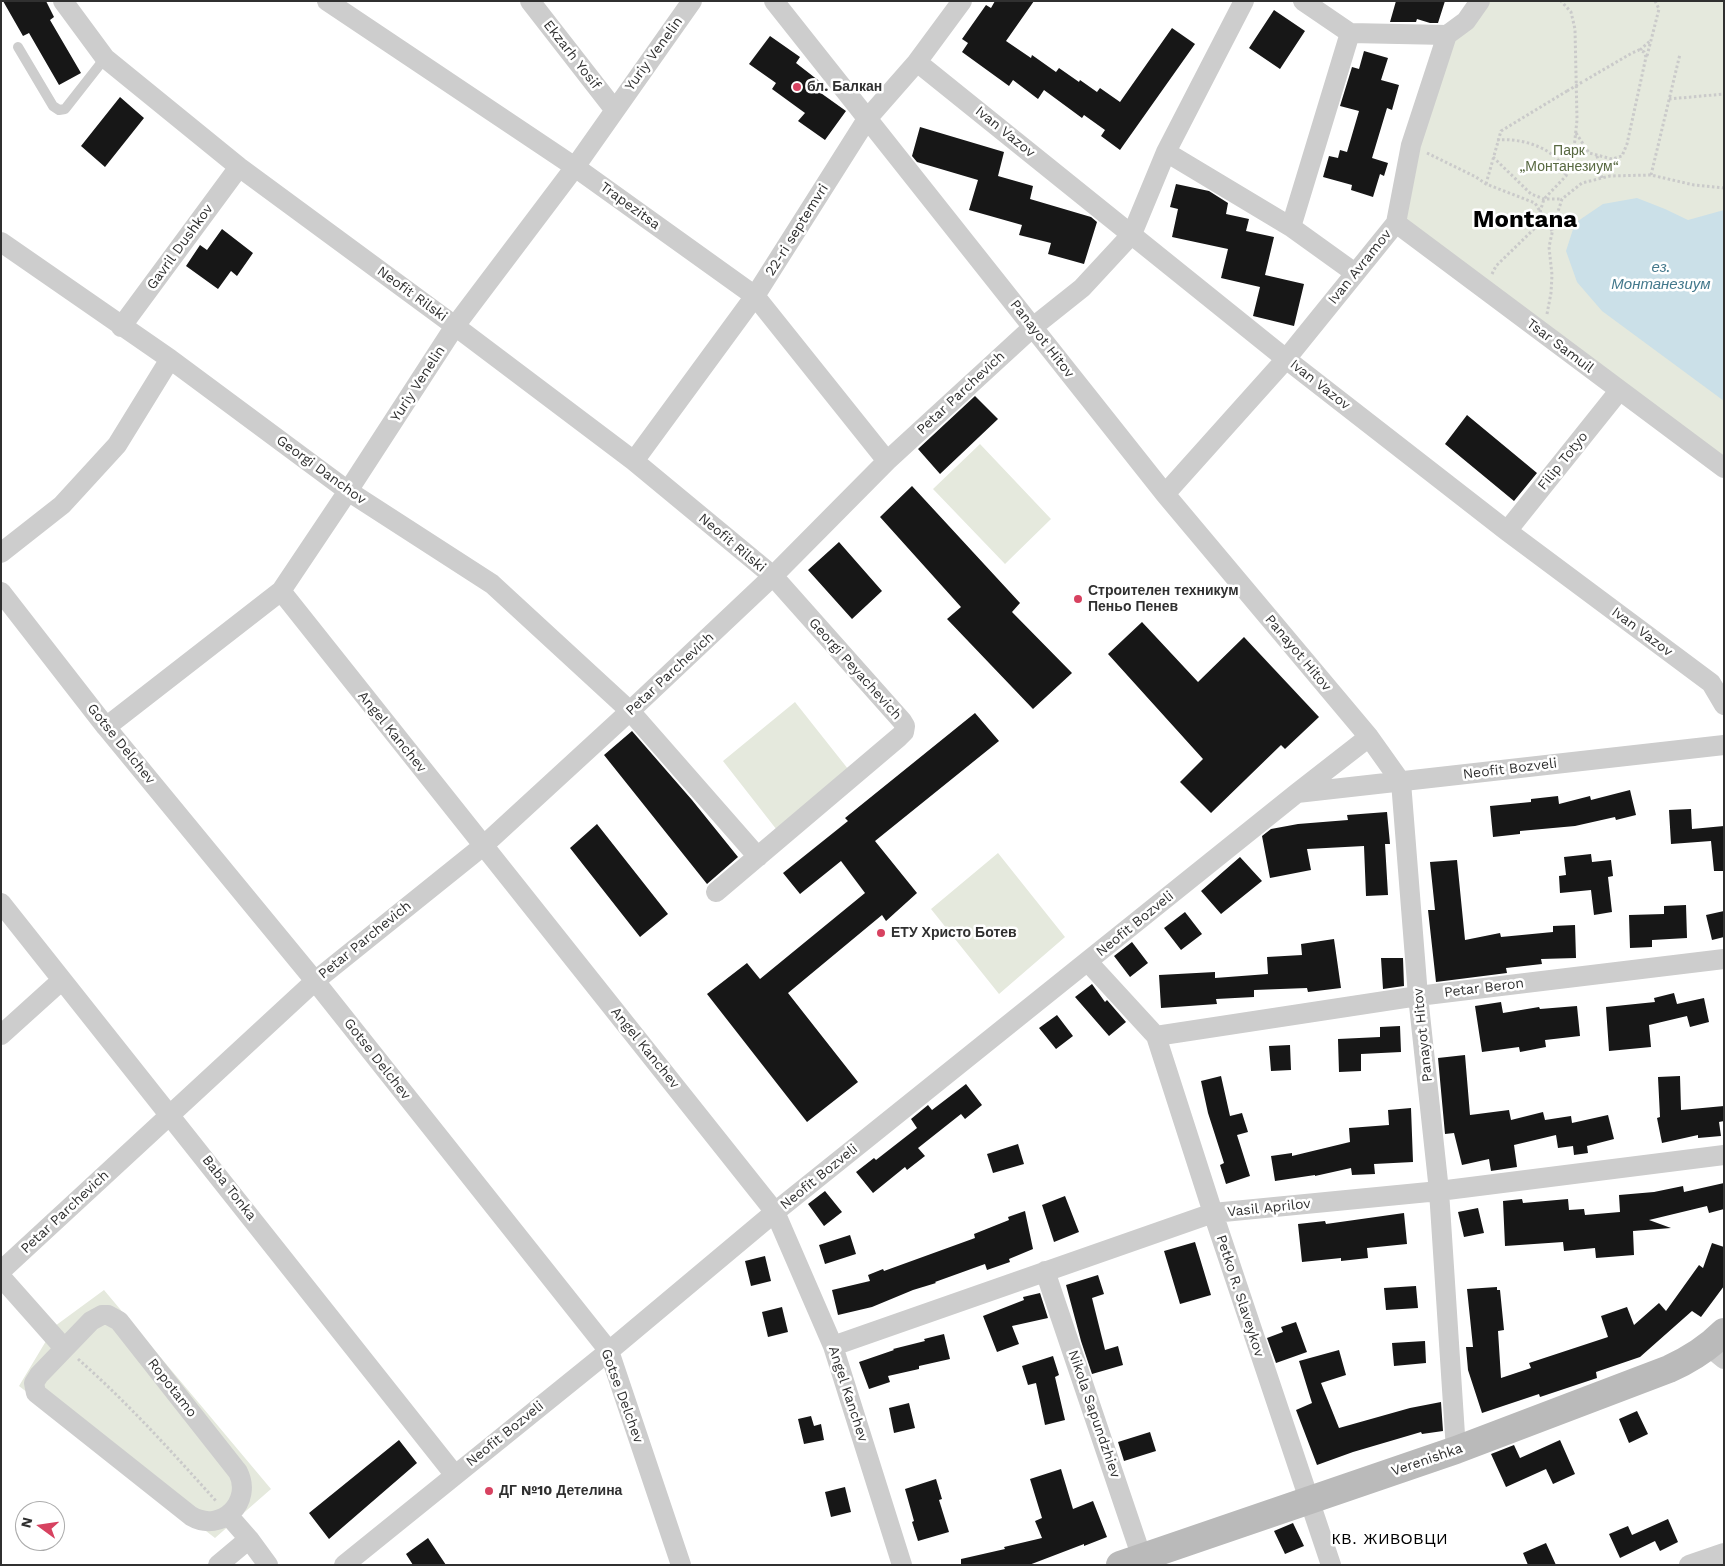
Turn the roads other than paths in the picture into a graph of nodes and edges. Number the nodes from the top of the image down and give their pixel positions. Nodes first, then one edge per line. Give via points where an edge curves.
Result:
1 (63, 1) edge
2 (326, 1) edge
3 (530, 1) edge
4 (692, 1) edge
5 (774, 1) edge
6 (962, 1) edge
7 (1244, 1) edge
8 (1303, 1) edge
9 (1480, 1) edge
10 (1350, 32) junction
11 (1446, 35) junction
12 (18, 46) dead end
13 (105, 58) junction
14 (918, 62) junction
15 (614, 110) junction
16 (867, 120) junction
17 (1166, 152) junction
18 (239, 167) junction
19 (574, 167) junction
20 (1396, 223) junction
21 (1291, 227) junction
22 (1132, 234) junction
23 (1, 242) edge
24 (1355, 273) junction
25 (755, 296) junction
26 (121, 326) junction
27 (455, 326) junction
28 (1033, 327) junction
29 (170, 359) junction
30 (1286, 359) junction
31 (1619, 391) junction
32 (634, 461) junction
33 (887, 462) junction
34 (1724, 468) edge
35 (348, 491) junction
36 (1165, 494) junction
37 (1507, 531) junction
38 (1, 553) edge
39 (773, 576) junction
40 (281, 591) junction
41 (1, 592) edge
42 (1724, 705) edge
43 (630, 711) junction
44 (106, 727) junction
45 (1369, 737) junction
46 (1724, 745) edge
47 (1401, 782) junction
48 (1297, 794) junction
49 (483, 846) junction
50 (758, 857) junction
51 (716, 892) dead end
52 (1, 903) edge
53 (1724, 959) edge
54 (1088, 962) junction
55 (62, 980) junction
56 (315, 980) junction
57 (1418, 996) junction
58 (1, 1035) edge
59 (1156, 1036) junction
60 (170, 1114) junction
61 (1724, 1156) edge
62 (1439, 1191) junction
63 (775, 1212) junction
64 (1213, 1213) junction
65 (1, 1271) edge
66 (1045, 1271) junction
67 (1, 1277) edge
68 (833, 1346) junction
69 (1719, 1346) edge
70 (64, 1348) junction
71 (609, 1351) junction
72 (1456, 1450) junction
73 (454, 1474) junction
74 (1308, 1501) junction
75 (228, 1515) junction
76 (249, 1540) junction
77 (1724, 1552) edge
78 (1131, 1561) edge
79 (218, 1565) edge
80 (268, 1565) edge
81 (344, 1565) edge
82 (680, 1565) edge
83 (902, 1565) edge
84 (1331, 1565) edge
85 (1689, 1565) edge

1 - 13 street, Neofit Rilski
2 - 19 street, Trapezitsa
3 - 15 street, Ekzarh Yosif
4 - 15 street, Yuriy Venelin
5 - 16 street, Panayot Hitov
6 - 14 street, 22-ri septemvri
7 - 17 street, Petar Parchevich
8 - 10 street
9 - 11 street via 1466,20
10 - 11 street
10 - 21 street
11 - 20 street, Ivan Avramov via 1411,145
12 - 13 lane via 53,106 59,110 65,109
13 - 18 street, Neofit Rilski
14 - 16 street, 22-ri septemvri
14 - 22 street, Ivan Vazov
15 - 19 street, Yuriy Venelin
16 - 25 street, 22-ri septemvri
16 - 28 street, Panayot Hitov
17 - 21 street
17 - 22 street, Petar Parchevich
18 - 26 street, Gavril Dushkov
18 - 27 street, Neofit Rilski
19 - 25 street, Trapezitsa
19 - 27 street, Yuriy Venelin
20 - 24 street, Ivan Avramov
20 - 31 street, Tsar Samuil
21 - 24 street
22 - 28 street, Petar Parchevich via 1082,288
22 - 30 street, Ivan Vazov
23 - 26 street, Georgi Danchov
24 - 30 street, Ivan Avramov
25 - 32 street, 22-ri septemvri
25 - 33 street, Trapezitsa
26 - 29 street, Georgi Danchov
27 - 32 street, Neofit Rilski
27 - 35 street, Yuriy Venelin
28 - 33 street, Petar Parchevich
28 - 36 street, Panayot Hitov
29 - 35 street, Georgi Danchov
29 - 38 street via 117,445 62,505
30 - 36 street, Ivan Avramov
30 - 37 street, Ivan Vazov
31 - 34 street, Tsar Samuil
31 - 37 street, Filip Totyo
32 - 39 street, Neofit Rilski
33 - 39 street, Petar Parchevich
35 - 40 street, Yuriy Venelin
35 - 43 street, Georgi Danchov via 492,584
36 - 45 street, Panayot Hitov
37 - 42 street, Ivan Vazov via 1711,684
39 - 43 street, Petar Parchevich
39 - 50 street, Georgi Peyachevich via 905,726 899,737
40 - 44 street, Yuriy Venelin
40 - 49 street, Angel Kanchev
41 - 44 street, Gotse Delchev
43 - 49 street, Petar Parchevich
43 - 50 street
44 - 56 street, Gotse Delchev
45 - 47 street, Panayot Hitov
45 - 48 street, Neofit Bozveli
46 - 47 street, Neofit Bozveli
47 - 48 street, Neofit Bozveli
47 - 57 street, Panayot Hitov
48 - 54 street, Neofit Bozveli
49 - 56 street, Petar Parchevich
49 - 63 street, Angel Kanchev
50 - 51 street, Georgi Peyachevich
52 - 55 street, Baba Tonka
53 - 57 street, Petar Beron
54 - 59 street, Petko R. Slaveykov
54 - 63 street, Neofit Bozveli
55 - 58 street
55 - 60 street, Baba Tonka
56 - 60 street, Petar Parchevich
56 - 71 street, Gotse Delchev
57 - 59 street, Petar Beron
57 - 62 street, Panayot Hitov
59 - 64 street, Petko R. Slaveykov
60 - 65 street, Petar Parchevich
60 - 73 street, Baba Tonka
61 - 62 street, Vasil Aprilov
62 - 64 street, Vasil Aprilov
62 - 72 street, Panayot Hitov
63 - 68 street, Angel Kanchev
63 - 71 street, Neofit Bozveli
64 - 66 street, Vasil Aprilov
64 - 74 street, Petko R. Slaveykov
66 - 68 street, Vasil Aprilov
66 - 78 street, Nikola Sapundzhiev
67 - 70 street
68 - 83 street, Angel Kanchev
69 - 72 main road, Verenishka via 1669,1369
70 - 75 street, Ropotamo via 36,1380 34,1388 40,1396 191,1516 214,1522
70 - 75 street, Ropotamo via 97,1317 108,1315 119,1321 242,1479 241,1494
71 - 73 street, Neofit Bozveli
71 - 82 street, Gotse Delchev
72 - 74 main road, Verenishka
73 - 81 street, Neofit Bozveli
74 - 78 main road, Verenishka
74 - 84 street, Petko R. Slaveykov
75 - 76 street
76 - 79 street
76 - 80 street
77 - 85 street

